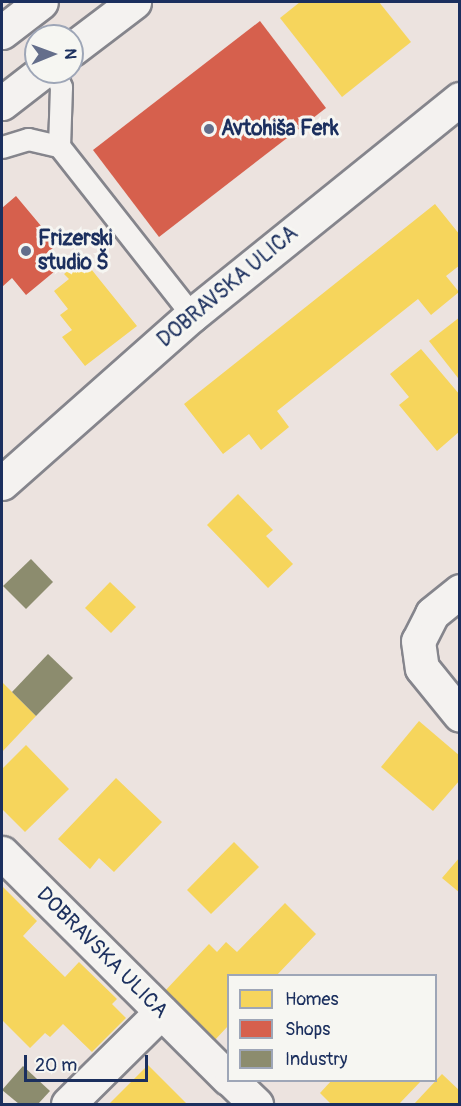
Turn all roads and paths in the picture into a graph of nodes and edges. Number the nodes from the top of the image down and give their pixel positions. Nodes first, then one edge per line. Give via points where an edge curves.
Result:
1 (41, 2) edge
2 (134, 2) edge
3 (2, 32) edge
4 (84, 40) edge
5 (27, 84) edge
6 (60, 84) edge
7 (459, 99) edge
8 (2, 103) edge
9 (59, 146) junction
10 (2, 147) edge
11 (192, 315) junction
12 (2, 483) edge
13 (459, 591) edge
14 (458, 714) edge
15 (2, 853) edge
16 (161, 1012) junction
17 (227, 1076) edge
18 (233, 1082) edge
19 (68, 1104) edge
20 (256, 1104) edge

1 - 3 street
2 - 4 street
5 - 8 street
6 - 9 lane
7 - 11 street, DOBRAVSKA ULICA
9 - 10 lane via 28,139
9 - 11 lane
11 - 12 street, DOBRAVSKA ULICA
13 - 14 street via 432,614 418,641 422,668
15 - 16 street, DOBRAVSKA ULICA
16 - 17 street, DOBRAVSKA ULICA
16 - 19 street
18 - 20 street, DOBRAVSKA ULICA

